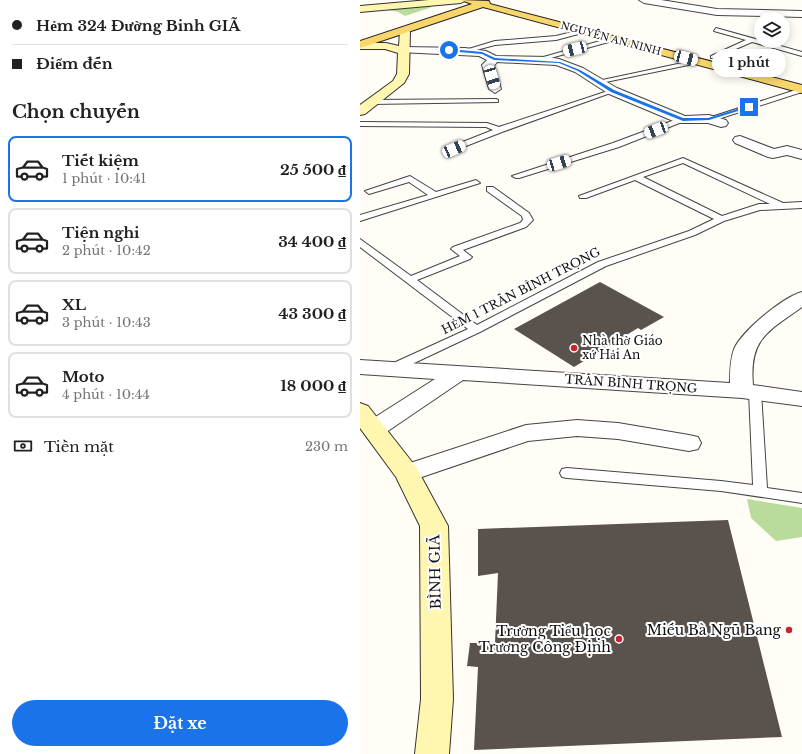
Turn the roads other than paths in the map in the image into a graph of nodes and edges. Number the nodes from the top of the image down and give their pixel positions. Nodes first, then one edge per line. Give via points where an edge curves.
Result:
1 (462, 0) edge
2 (466, 0) edge
3 (495, 0) edge
4 (644, 0) edge
5 (482, 4) junction
6 (363, 9) edge
7 (419, 14) dead end
8 (802, 14) edge
9 (401, 17) dead end
10 (716, 30) dead end
11 (405, 31) junction
12 (584, 31) junction
13 (614, 38) junction
14 (751, 40) junction
15 (360, 46) edge
16 (403, 50) junction
17 (464, 51) junction
18 (802, 54) edge
19 (712, 57) junction
20 (494, 59) junction
21 (536, 60) junction
22 (701, 61) junction
23 (802, 80) edge
24 (596, 82) junction
25 (495, 89) dead end
26 (802, 90) edge
27 (613, 91) junction
28 (496, 101) dead end
29 (372, 102) junction
30 (360, 111) edge
31 (709, 119) junction
32 (683, 120) junction
33 (721, 123) dead end
34 (360, 124) edge
35 (500, 130) junction
36 (740, 140) dead end
37 (454, 149) dead end
38 (802, 155) edge
39 (516, 176) dead end
40 (636, 178) junction
41 (476, 183) dead end
42 (490, 189) dead end
43 (369, 192) dead end
44 (434, 195) junction
45 (583, 196) dead end
46 (802, 204) edge
47 (780, 205) junction
48 (360, 218) edge
49 (721, 219) junction
50 (360, 242) edge
51 (411, 279) junction
52 (802, 298) edge
53 (476, 330) junction
54 (360, 367) edge
55 (391, 369) junction
56 (460, 372) junction
57 (748, 391) junction
58 (800, 392) edge
59 (367, 420) edge
60 (689, 443) dead end
61 (407, 473) junction
62 (567, 473) dead end
63 (760, 492) junction
64 (802, 498) edge
65 (432, 754) edge

1 - 6 street
1 - 7 main road
2 - 5 main road, NGUYỄN AN NINH
3 - 5 main road
3 - 19 main road, NGUYỄN AN NINH
4 - 8 street via 717,12
5 - 11 main road
5 - 12 main road, NGUYỄN AN NINH
6 - 9 street via 388,11
10 - 14 lane
11 - 15 main road
11 - 16 street
12 - 13 main road, NGUYỄN AN NINH
12 - 17 lane via 556,38 495,43
13 - 21 lane
13 - 22 main road, NGUYỄN AN NINH
14 - 18 lane
14 - 19 lane
15 - 16 street via 386,46
16 - 17 street
16 - 29 street via 403,74 398,83
17 - 20 street via 482,53
19 - 23 main road, NGUYỄN AN NINH
20 - 21 street
20 - 25 street via 488,65
21 - 24 street via 559,62 579,70
22 - 24 lane
22 - 26 main road, NGUYỄN AN NINH
24 - 27 street
26 - 31 lane
27 - 32 street
27 - 35 lane
28 - 29 lane
29 - 30 street
31 - 32 street
31 - 33 street
32 - 39 lane via 616,145
34 - 35 lane via 487,125
35 - 37 lane
36 - 38 street via 773,154 787,150
40 - 45 lane
40 - 47 lane via 683,160
40 - 49 lane
41 - 44 lane
42 - 51 lane via 526,215 528,220 523,225 456,249 467,257
43 - 44 lane via 410,179
44 - 48 lane
46 - 47 lane, HẺM 1 TRẦN BÌNH TRỌNG
47 - 49 lane, HẺM 1 TRẦN BÌNH TRỌNG
49 - 53 lane, HẺM 1 TRẦN BÌNH TRỌNG via 692,233 602,264
50 - 51 lane
51 - 53 lane
52 - 57 street via 759,331 747,344 742,360
53 - 55 lane, HẺM 1 TRẦN BÌNH TRỌNG
54 - 55 street, TRẦN BÌNH TRỌNG
55 - 56 street, TRẦN BÌNH TRỌNG
56 - 57 street, TRẦN BÌNH TRỌNG
56 - 59 street
57 - 58 street, TRẦN BÌNH TRỌNG
57 - 63 lane
59 - 61 street, BÌNH GIÃ
60 - 61 street via 618,431 577,428 526,433
61 - 65 street, BÌNH GIÃ via 434,526 437,699
62 - 63 lane via 721,486
63 - 64 lane

